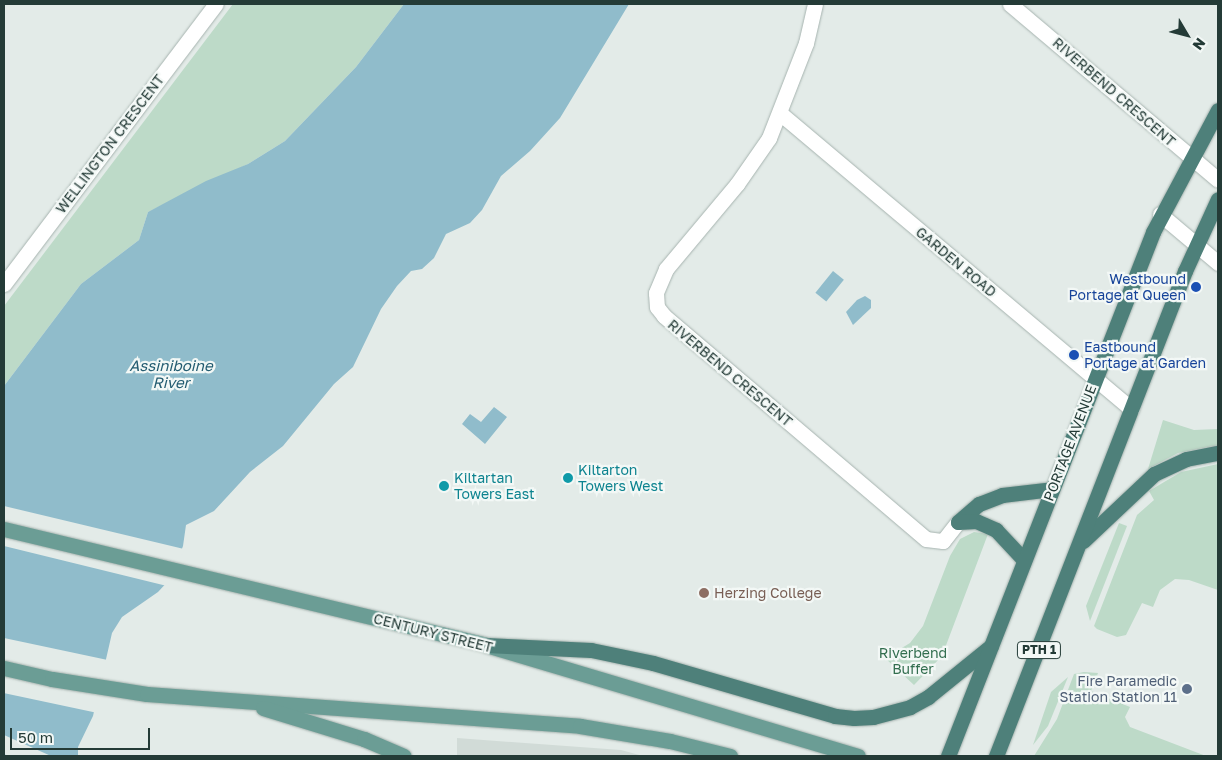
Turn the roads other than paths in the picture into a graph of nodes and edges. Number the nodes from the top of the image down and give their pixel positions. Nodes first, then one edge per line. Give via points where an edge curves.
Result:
1 (216, 4) edge
2 (815, 4) edge
3 (1010, 4) edge
4 (1218, 110) edge
5 (781, 114) junction
6 (1190, 158) junction
7 (1218, 180) edge
8 (1218, 199) edge
9 (1160, 214) junction
10 (1196, 244) junction
11 (1218, 263) edge
12 (4, 284) edge
13 (1095, 379) junction
14 (1131, 409) junction
15 (1218, 453) edge
16 (1052, 489) junction
17 (958, 522) junction
18 (4, 529) edge
19 (1080, 543) junction
20 (1024, 560) junction
21 (486, 645) junction
22 (992, 645) junction
23 (4, 668) edge
24 (238, 700) junction
25 (950, 751) edge
26 (404, 756) edge
27 (730, 756) edge
28 (858, 756) edge
29 (996, 756) edge

1 - 12 street, WELLINGTON CRESCENT
2 - 5 street, RIVERBEND CRESCENT via 806,43
3 - 6 street, RIVERBEND CRESCENT
4 - 6 highway, PORTAGE AVENUE
5 - 13 street, GARDEN ROAD
5 - 17 street, RIVERBEND CRESCENT via 769,138 737,184 666,269 656,293 657,307 671,323 926,539 943,541
6 - 7 street, RIVERBEND CRESCENT
6 - 9 highway, PORTAGE AVENUE
8 - 10 highway, PTH 1
9 - 10 street
9 - 13 highway, PORTAGE AVENUE
10 - 11 street
10 - 14 highway, PTH 1
13 - 14 street, GARDEN ROAD
13 - 16 highway, PORTAGE AVENUE
14 - 19 highway, PTH 1
15 - 19 highway via 1186,460 1154,474
16 - 17 highway via 1002,495 979,504
16 - 20 highway, PORTAGE AVENUE
17 - 20 highway via 976,521 996,530
18 - 21 main road, CENTURY STREET
19 - 29 highway, PTH 1
20 - 22 highway, PORTAGE AVENUE
21 - 22 highway via 591,650 653,663 836,716 854,718 873,717 910,707 928,697
21 - 28 main road, CENTURY STREET
22 - 25 highway, PORTAGE AVENUE
23 - 24 main road via 110,689
24 - 26 main road via 342,732
24 - 27 main road via 580,726 670,741

